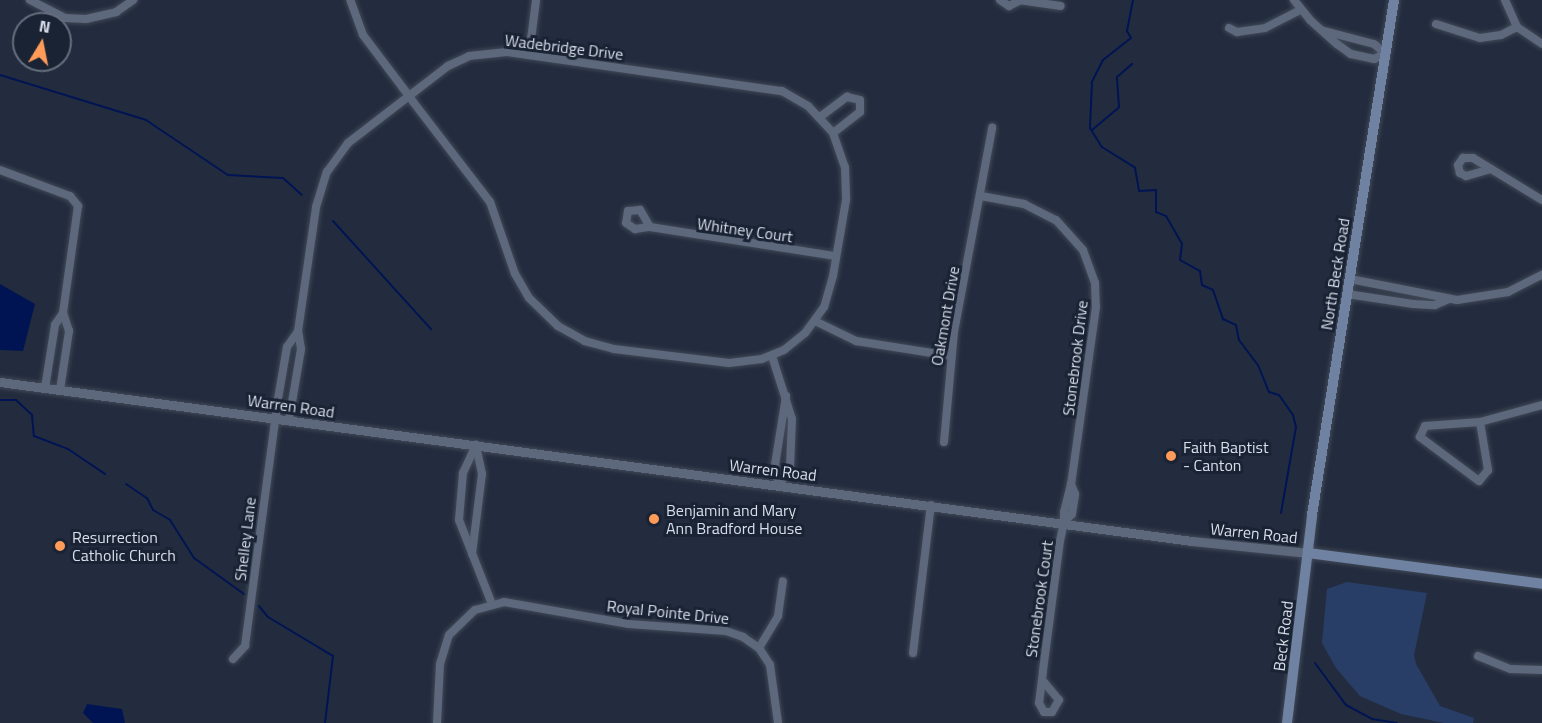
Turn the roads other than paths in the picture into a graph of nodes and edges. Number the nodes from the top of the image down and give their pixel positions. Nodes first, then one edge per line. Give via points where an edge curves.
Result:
1 (30, 0) edge
2 (133, 0) edge
3 (350, 0) edge
4 (537, 0) edge
5 (1000, 0) edge
6 (1020, 0) edge
7 (1294, 0) edge
8 (1394, 0) edge
9 (1505, 0) edge
10 (1061, 6) dead end
11 (1300, 10) junction
12 (1436, 24) dead end
13 (1517, 27) junction
14 (1229, 28) dead end
15 (1324, 31) junction
16 (1542, 44) edge
17 (1385, 53) junction
18 (529, 55) junction
19 (409, 96) junction
20 (820, 117) junction
21 (992, 128) dead end
22 (833, 133) junction
23 (1491, 169) dead end
24 (0, 170) edge
25 (981, 196) junction
26 (1542, 200) edge
27 (650, 227) dead end
28 (837, 256) junction
29 (1542, 275) edge
30 (1350, 279) junction
31 (1347, 294) junction
32 (1449, 299) junction
33 (63, 313) junction
34 (815, 321) junction
35 (298, 331) junction
36 (772, 356) junction
37 (951, 356) junction
38 (0, 382) edge
39 (45, 388) junction
40 (60, 390) junction
41 (786, 393) junction
42 (1542, 405) edge
43 (275, 418) junction
44 (289, 420) junction
45 (1480, 423) junction
46 (944, 442) dead end
47 (476, 445) junction
48 (779, 486) junction
49 (931, 505) junction
50 (1064, 522) junction
51 (1308, 554) junction
52 (472, 556) junction
53 (783, 582) dead end
54 (1542, 584) edge
55 (492, 604) junction
56 (759, 648) junction
57 (913, 653) dead end
58 (1478, 656) dead end
59 (234, 659) dead end
60 (1542, 670) edge
61 (1042, 680) dead end
62 (437, 723) edge
63 (778, 723) edge
64 (1287, 723) edge

1 - 2 street via 65,18 86,19 116,12
3 - 19 street via 363,35
4 - 18 street
5 - 6 street via 1009,6
6 - 10 street
7 - 11 street
8 - 17 main road, North Beck Road
9 - 13 street
11 - 14 street via 1265,27 1237,32
11 - 15 street
12 - 13 street via 1480,38 1502,35
13 - 16 street
15 - 17 street via 1374,44
15 - 17 street via 1351,54 1374,59
17 - 30 main road, North Beck Road
18 - 19 street, Wadebridge Drive via 497,52 469,56 448,66
18 - 20 street, Wadebridge Drive via 768,87 795,98
19 - 35 street, Wadebridge Drive via 348,143 327,172 318,197
19 - 36 street via 490,202 520,284 558,326 585,341 626,350 729,363
20 - 22 street, Wadebridge Drive
20 - 22 street via 847,98 860,100 860,112
21 - 25 street, Oakmont Drive
22 - 28 street, Wadebridge Drive via 847,182
23 - 26 street
24 - 33 street via 70,196 78,206
25 - 37 street, Oakmont Drive
25 - 50 street, Stonebrook Drive via 1024,204 1056,220 1078,243 1093,274 1096,307
27 - 28 street, Whitney Court via 666,233
28 - 34 street, Wadebridge Drive via 830,292
29 - 32 street via 1489,296
30 - 31 main road, North Beck Road
30 - 32 street via 1437,293
31 - 32 street via 1413,304 1435,305
31 - 51 main road, North Beck Road
33 - 39 street via 55,325
33 - 40 street via 69,331
34 - 36 street, Wadebridge Drive via 796,341
34 - 37 street via 856,340
35 - 43 street, Wadebridge Drive via 287,347
35 - 44 street, Wadebridge Drive via 301,349
36 - 41 street
37 - 46 street, Oakmont Drive
38 - 39 street, Warren Road
39 - 40 street, Warren Road
40 - 43 street, Warren Road
41 - 48 street via 775,465
41 - 48 street via 792,441 790,467
42 - 45 street
43 - 44 street, Warren Road
43 - 59 street, Shelley Lane via 245,646
44 - 47 street, Warren Road
45 - 45 street via 1488,470 1479,481 1420,437 1420,430 1428,425
47 - 48 street, Warren Road
47 - 52 street via 482,474
47 - 52 street via 463,473 459,520
48 - 49 street, Warren Road
49 - 50 street, Warren Road
49 - 57 street
50 - 51 street, Warren Road
50 - 61 street, Stonebrook Court
51 - 54 main road, Warren Road
51 - 64 main road, Beck Road
52 - 55 street
53 - 56 street via 778,616
55 - 56 street, Royal Pointe Drive via 516,602 629,624 726,631
55 - 62 street via 466,616 445,644
56 - 63 street via 773,674
58 - 60 street via 1511,669

